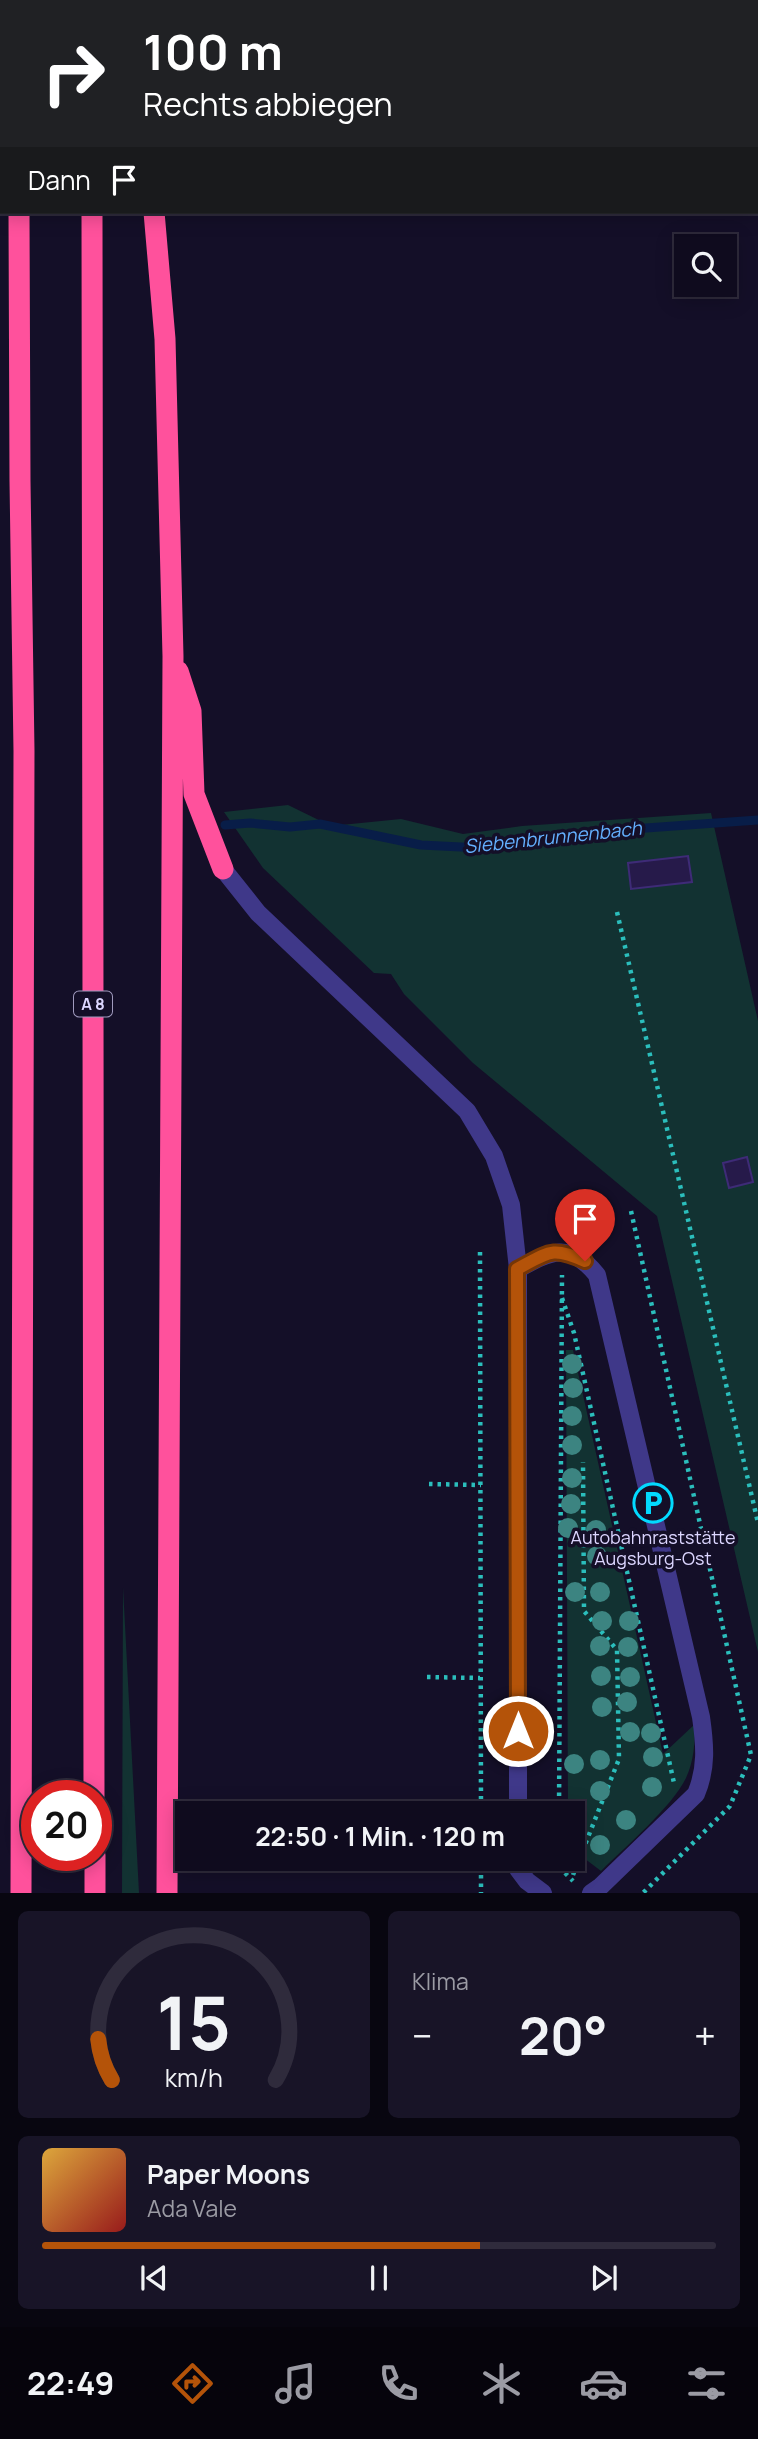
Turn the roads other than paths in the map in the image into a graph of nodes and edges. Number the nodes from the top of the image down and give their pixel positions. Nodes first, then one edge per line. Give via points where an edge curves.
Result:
1 (19, 214) edge
2 (92, 214) edge
3 (154, 214) edge
4 (173, 656) junction
5 (223, 869) joint
6 (517, 1269) junction
7 (94, 1780) edge
8 (518, 1801) edge
9 (94, 1871) edge
10 (518, 1871) edge
11 (522, 1871) edge
12 (21, 1893) edge
13 (95, 1893) edge
14 (167, 1893) edge
15 (518, 1893) edge
16 (543, 1893) edge
17 (591, 1893) edge

1 - 12 highway
2 - 7 highway, A 8
3 - 4 highway via 165,340
4 - 5 highway via 191,710 194,794
4 - 14 highway
5 - 6 lane via 258,913 467,1111 494,1156 511,1205
6 - 8 lane
6 - 17 lane via 562,1250 585,1261 597,1275 705,1745 696,1794
9 - 13 highway
10 - 15 lane
11 - 16 lane

